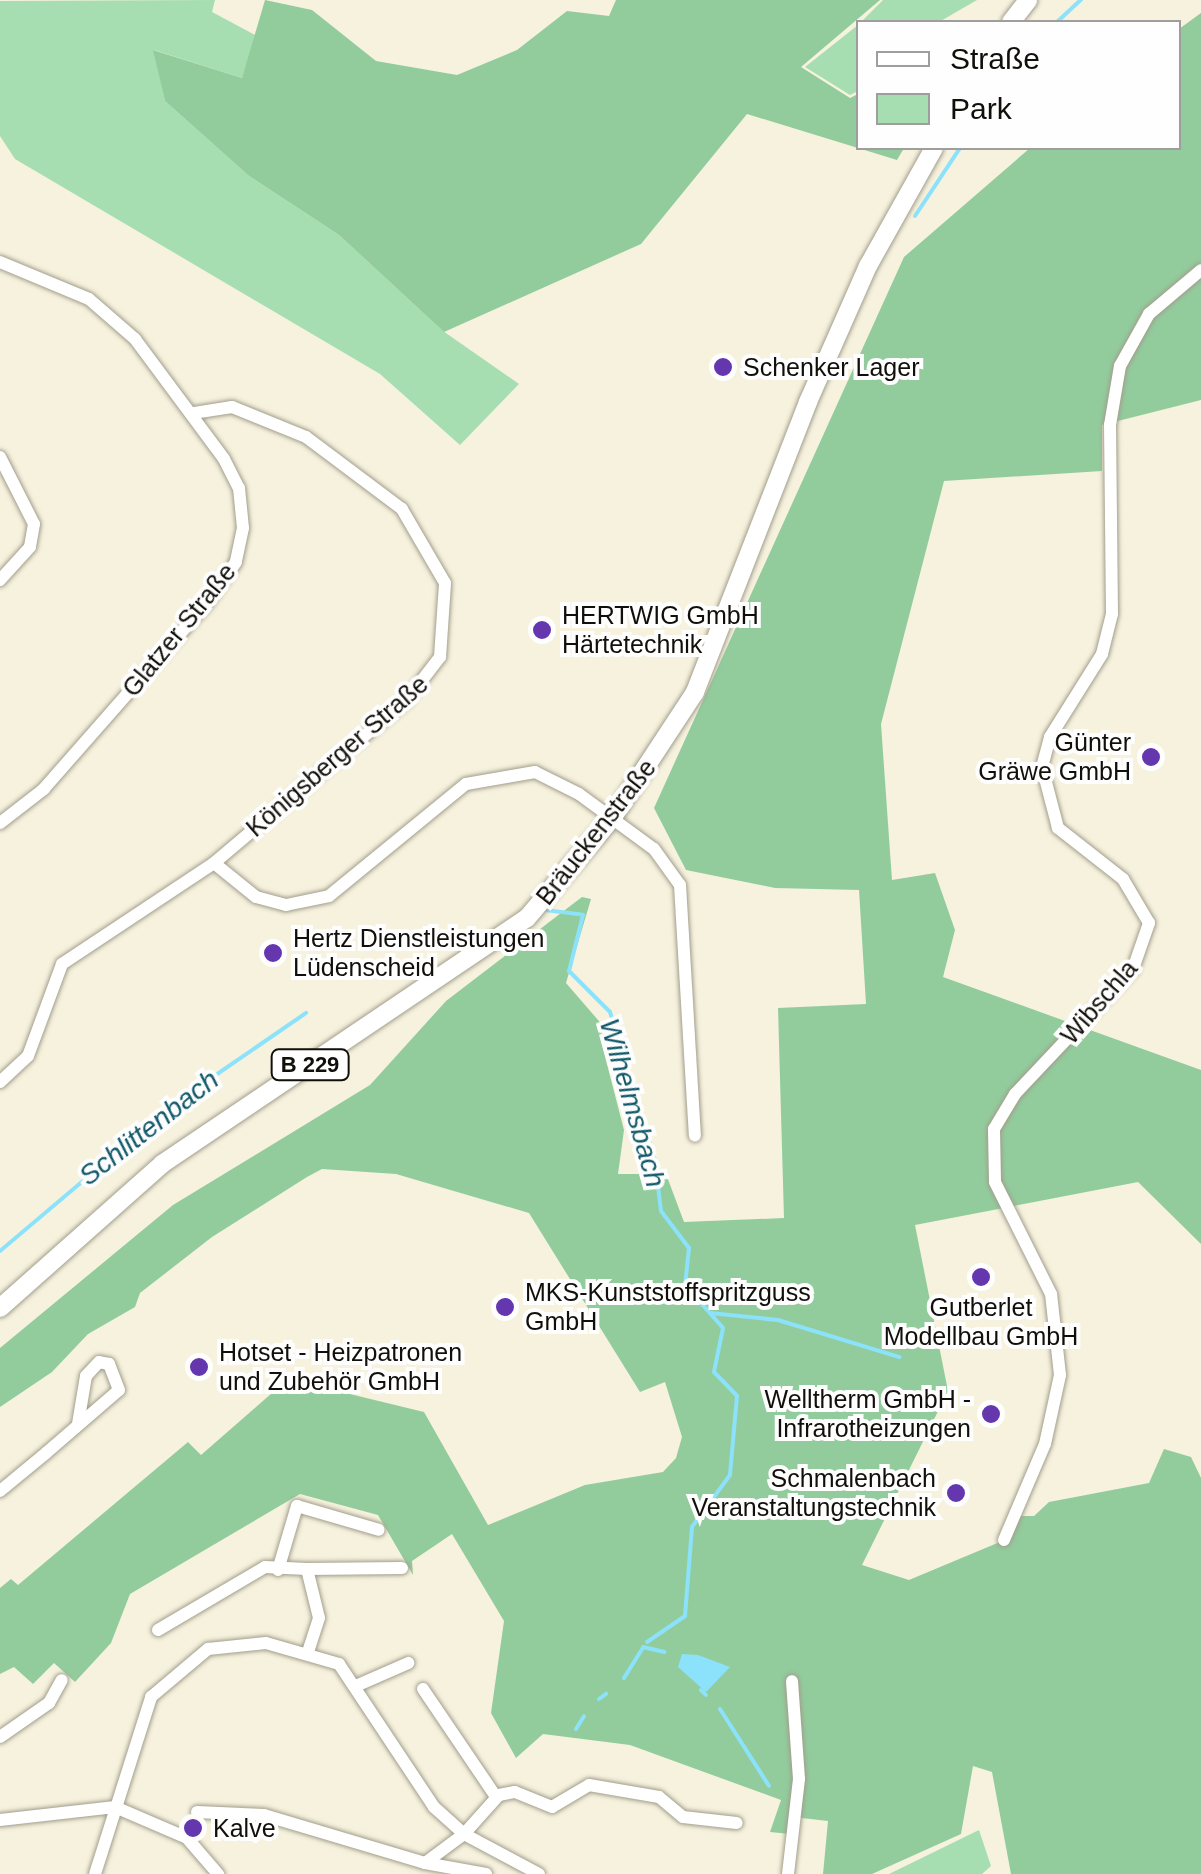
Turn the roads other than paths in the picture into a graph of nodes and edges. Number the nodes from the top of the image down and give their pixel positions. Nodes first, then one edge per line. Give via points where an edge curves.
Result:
1 (1028, 0) edge
2 (1013, 20) edge
3 (933, 150) edge
4 (0, 262) edge
5 (1201, 270) edge
6 (194, 412) junction
7 (0, 457) edge
8 (18, 486) junction
9 (0, 489) edge
10 (0, 580) edge
11 (612, 817) junction
12 (0, 822) edge
13 (214, 863) junction
14 (0, 1082) edge
15 (695, 1136) dead end
16 (0, 1308) edge
17 (78, 1424) junction
18 (0, 1490) edge
19 (379, 1530) dead end
20 (1004, 1540) dead end
21 (402, 1568) dead end
22 (307, 1569) junction
23 (278, 1570) junction
24 (158, 1630) dead end
25 (308, 1650) junction
26 (408, 1664) dead end
27 (62, 1680) dead end
28 (792, 1681) dead end
29 (358, 1684) junction
30 (424, 1689) dead end
31 (0, 1737) edge
32 (496, 1798) junction
33 (115, 1807) junction
34 (197, 1812) dead end
35 (0, 1820) edge
36 (737, 1823) dead end
37 (464, 1834) junction
38 (426, 1863) junction
39 (95, 1874) edge
40 (218, 1874) edge
41 (486, 1874) edge
42 (538, 1874) edge
43 (788, 1874) edge

1 - 2 main road
3 - 11 main road, Bräuckenstraße / B 229 via 868,266 808,402 694,692
4 - 6 street, Glatzer Straße via 89,299 135,340
5 - 20 street, Wibschla via 1149,314 1120,366 1110,425 1112,614 1102,654 1050,737 1042,767 1058,828 1123,878 1149,923 1134,969 1015,1094 994,1128 995,1182 1051,1294 1060,1375 1046,1444
6 - 12 street, Glatzer Straße via 239,488 236,562 74,757
6 - 13 street, Königsberger Straße via 232,406 292,431 383,492 422,535 445,583 448,622 426,682
7 - 8 street
8 - 9 street
8 - 10 street via 32,510 33,534
11 - 13 street via 536,772 511,772 450,791 329,896 270,904
11 - 15 street via 669,863 680,886
11 - 16 main road, Bräuckenstraße / B 229 via 526,918 162,1164
13 - 14 street, Königsberger Straße via 62,964 28,1056
17 - 17 street via 119,1390 110,1364 99,1362 86,1376
17 - 18 street
19 - 23 street via 298,1506
21 - 22 street
22 - 23 street
22 - 25 street via 319,1618
23 - 24 street via 265,1567
25 - 29 street
25 - 33 street via 238,1645 185,1663 144,1712
26 - 29 street
27 - 31 street via 49,1703
28 - 43 street via 800,1779
29 - 37 street via 422,1791
30 - 32 street
32 - 36 street via 515,1792 552,1808 589,1784 659,1797 683,1817
32 - 37 street
33 - 35 street
33 - 39 street
33 - 40 street via 186,1838
34 - 38 street via 264,1815
37 - 38 street
37 - 42 street
38 - 41 street

